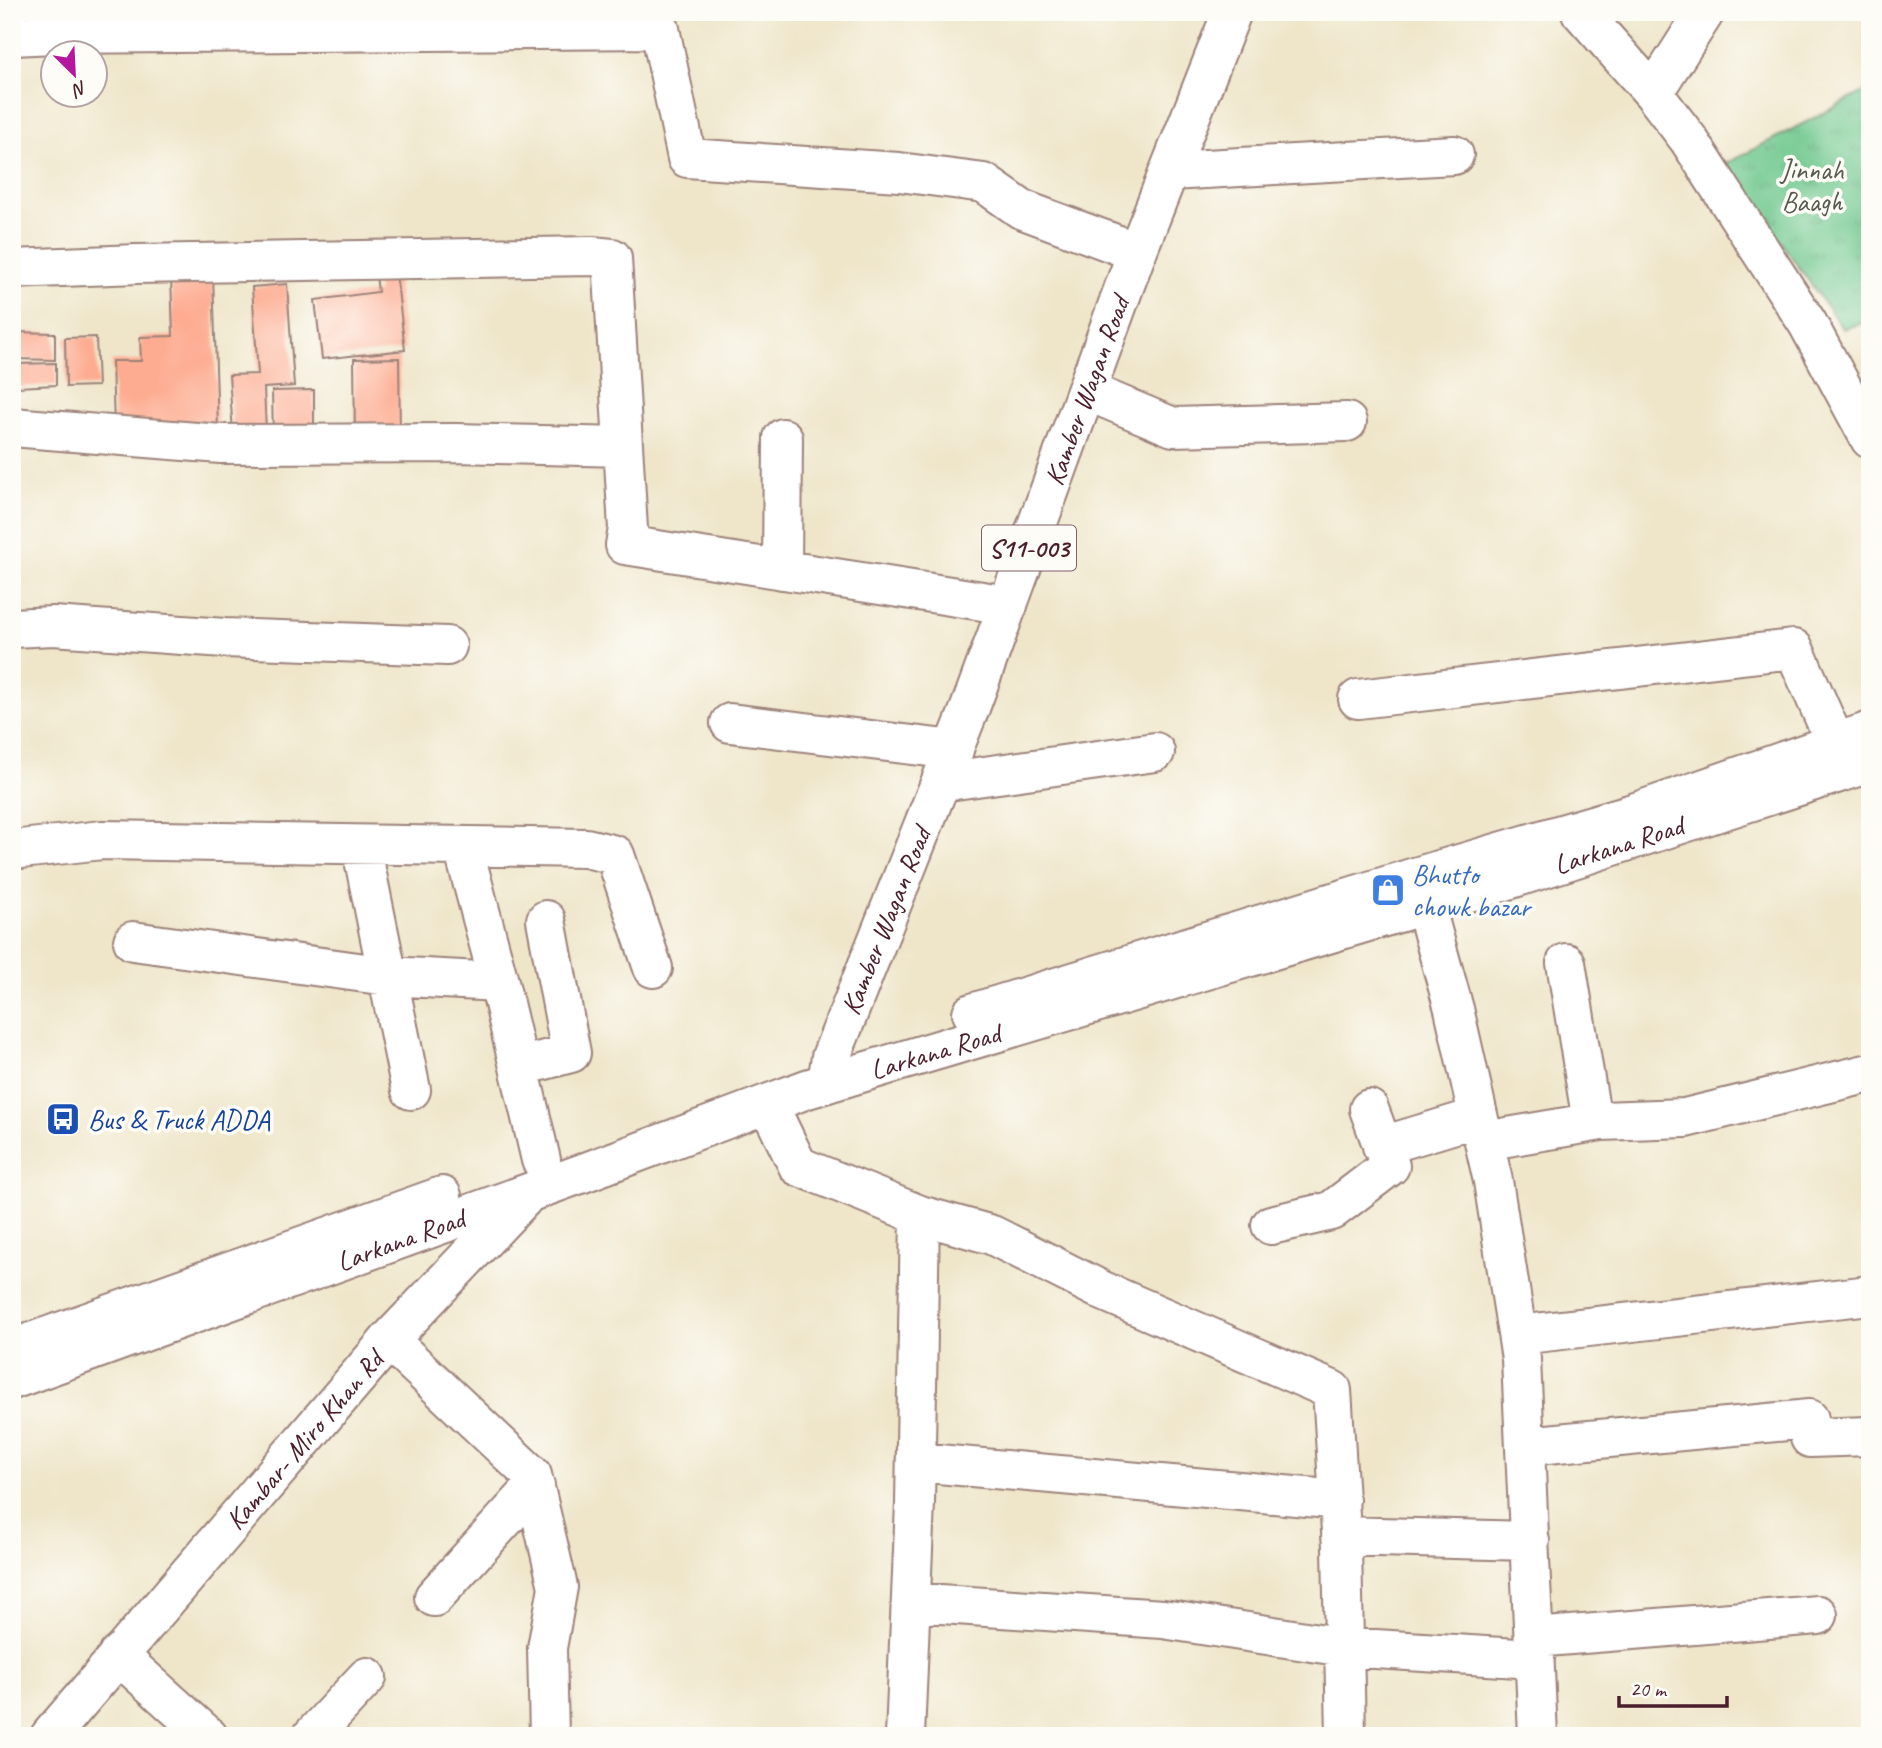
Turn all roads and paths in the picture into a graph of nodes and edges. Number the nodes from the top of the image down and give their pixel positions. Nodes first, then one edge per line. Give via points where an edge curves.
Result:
1 (1232, 12) edge
2 (1581, 12) edge
3 (1705, 12) edge
4 (654, 20) edge
5 (12, 36) edge
6 (1653, 93) junction
7 (1454, 155) dead end
8 (1170, 171) junction
9 (1137, 253) junction
10 (12, 269) edge
11 (1087, 391) junction
12 (1347, 422) dead end
13 (12, 427) edge
14 (783, 438) dead end
15 (1870, 439) edge
16 (623, 447) junction
17 (782, 570) junction
18 (1008, 605) junction
19 (12, 628) edge
20 (447, 646) dead end
21 (1358, 699) dead end
22 (730, 723) dead end
23 (1852, 737) edge
24 (1155, 752) dead end
25 (1870, 763) edge
26 (947, 766) junction
27 (360, 845) junction
28 (463, 847) junction
29 (12, 850) edge
30 (1424, 905) junction
31 (546, 920) dead end
32 (133, 941) dead end
33 (1566, 963) dead end
34 (653, 968) dead end
35 (387, 976) junction
36 (499, 982) junction
37 (519, 1067) junction
38 (829, 1070) junction
39 (1870, 1073) edge
40 (411, 1090) dead end
41 (768, 1104) junction
42 (1369, 1110) dead end
43 (1592, 1122) junction
44 (1481, 1129) junction
45 (1382, 1146) junction
46 (546, 1168) junction
47 (920, 1215) junction
48 (1271, 1224) dead end
49 (1870, 1295) edge
50 (131, 1322) junction
51 (1518, 1335) junction
52 (389, 1340) junction
53 (12, 1349) edge
54 (12, 1380) edge
55 (1870, 1436) edge
56 (1526, 1446) junction
57 (916, 1462) junction
58 (535, 1486) junction
59 (1340, 1518) junction
60 (1530, 1541) junction
61 (434, 1597) dead end
62 (911, 1602) junction
63 (1818, 1615) dead end
64 (1344, 1647) junction
65 (1535, 1649) junction
66 (118, 1655) junction
67 (368, 1677) dead end
68 (177, 1722) edge
69 (50, 1736) edge
70 (208, 1736) edge
71 (312, 1736) edge
72 (549, 1736) edge
73 (905, 1736) edge
74 (1346, 1736) edge
75 (1538, 1736) edge

1 - 8 street, Kamber Wagan Road / S11-003
2 - 6 street
3 - 6 street
4 - 5 street
4 - 9 street via 687,158 899,172 984,183 1021,209
6 - 15 street via 1689,139 1808,324
7 - 8 street
8 - 9 street, Kamber Wagan Road / S11-003
9 - 11 street, Kamber Wagan Road / S11-003
10 - 16 street via 612,258
11 - 12 street via 1173,427
11 - 18 street, Kamber Wagan Road / S11-003
13 - 16 street via 221,444
14 - 17 street
16 - 17 street via 625,545
17 - 18 street
18 - 26 street, Kamber Wagan Road / S11-003
19 - 20 street via 52,626
21 - 23 street via 1794,649
22 - 26 street
23 - 38 street, Larkana Road via 1630,814 1402,881
24 - 26 street
25 - 30 street, Larkana Road
26 - 38 street, Kamber Wagan Road / S11-003
27 - 28 street
27 - 29 street via 102,840
27 - 35 street
28 - 34 street via 586,848 615,855
28 - 36 street
30 - 38 street, Larkana Road
30 - 44 street
31 - 37 street via 570,1053
32 - 35 street
33 - 43 street
35 - 36 street
35 - 40 street
36 - 37 street
37 - 46 street
38 - 41 street, Larkana Road
38 - 46 street, Larkana Road via 740,1091
39 - 43 street via 1685,1118
41 - 46 street, Larkana Road
41 - 47 street via 798,1166
42 - 45 street
43 - 44 street
44 - 45 street
44 - 51 street
45 - 48 street via 1390,1166 1331,1212
46 - 50 street, Larkana Road
46 - 52 street, Kambar- Miro Khan Rd
47 - 57 street
47 - 59 street via 992,1235 1103,1291 1332,1390
49 - 51 street
50 - 53 street, Larkana Road
50 - 54 street, Larkana Road
51 - 56 street
52 - 58 street via 532,1475
52 - 66 street, Kambar- Miro Khan Rd
55 - 56 street via 1810,1438 1809,1419
56 - 60 street
57 - 59 street
57 - 62 street
58 - 61 street
58 - 72 street via 558,1587 547,1648
59 - 60 street
59 - 64 street
60 - 65 street
62 - 64 street via 1163,1619
62 - 73 street
63 - 65 street
64 - 65 street
64 - 74 street
65 - 75 street
66 - 68 street
66 - 69 street, Kambar- Miro Khan Rd
67 - 71 street
68 - 70 street

